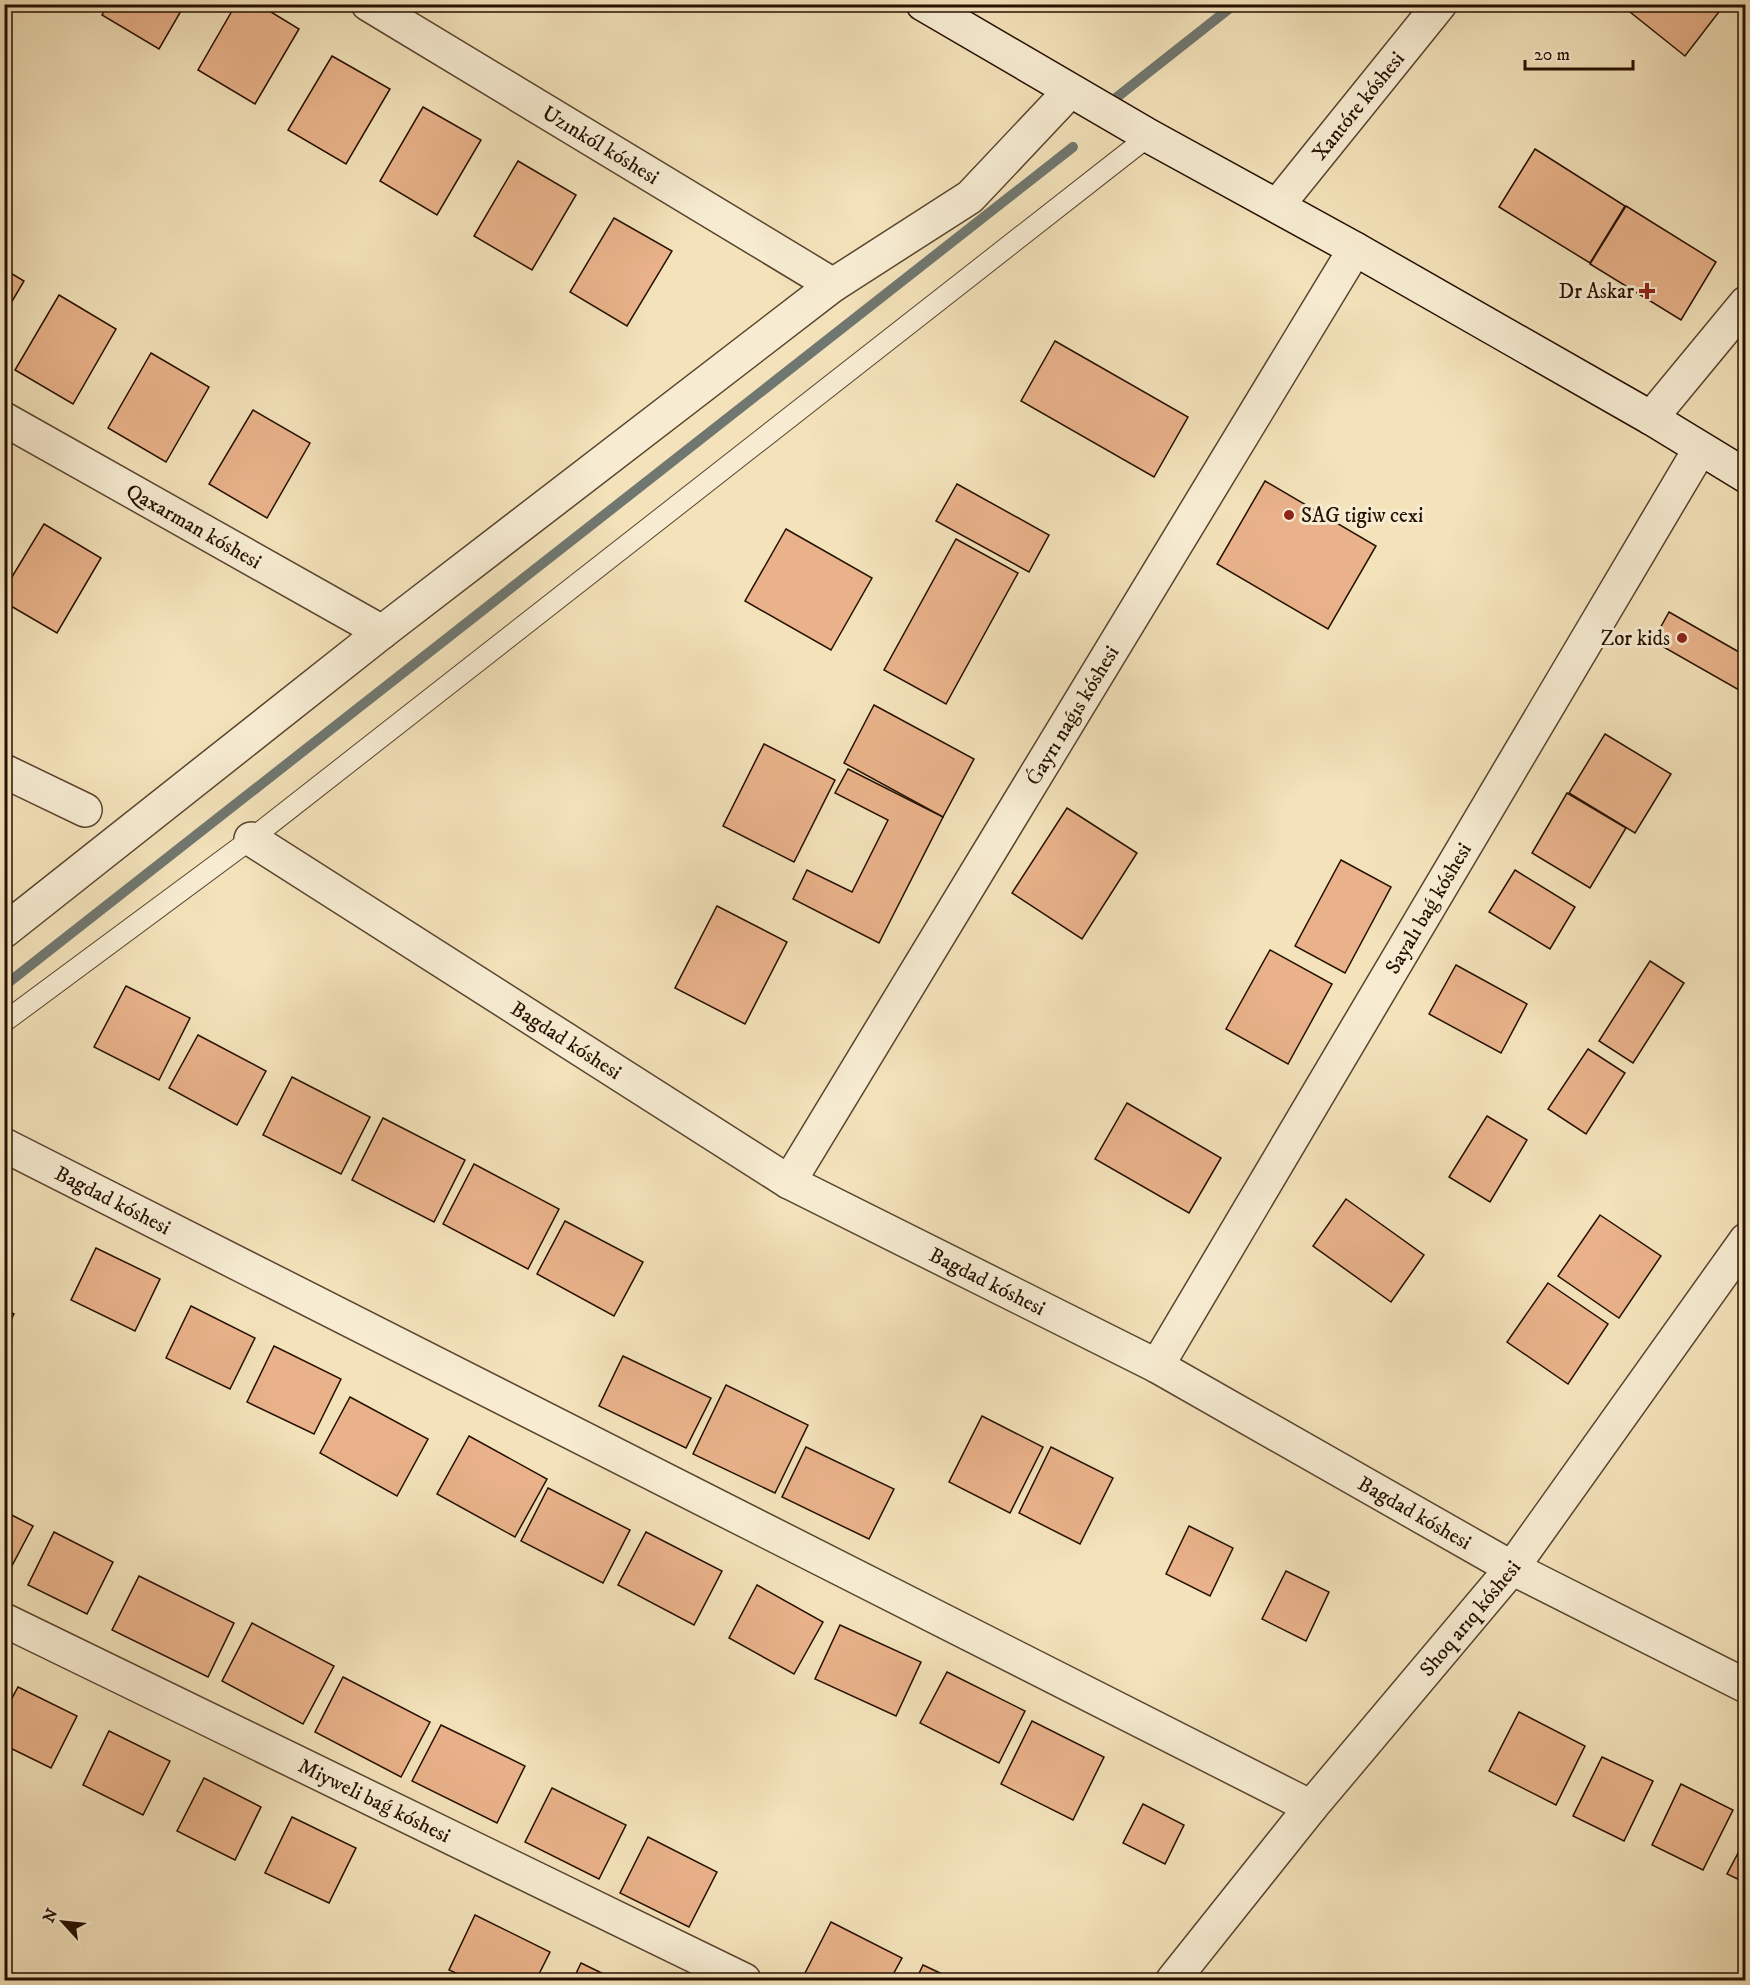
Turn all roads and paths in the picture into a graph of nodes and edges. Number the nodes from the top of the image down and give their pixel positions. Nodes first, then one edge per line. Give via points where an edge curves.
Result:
1 (368, 4) edge
2 (923, 4) edge
3 (1440, 4) edge
4 (1070, 91) junction
5 (1149, 136) junction
6 (1277, 206) junction
7 (1355, 249) junction
8 (833, 285) junction
9 (1746, 303) edge
10 (1652, 418) junction
11 (4, 419) edge
12 (1700, 449) junction
13 (1746, 476) edge
14 (382, 632) junction
15 (4, 771) edge
16 (85, 810) dead end
17 (251, 839) junction
18 (4, 931) edge
19 (4, 1022) edge
20 (4, 1145) edge
21 (789, 1182) junction
22 (1746, 1240) edge
23 (1157, 1366) junction
24 (1512, 1568) junction
25 (4, 1620) edge
26 (1746, 1686) edge
27 (1311, 1807) junction
28 (744, 1980) edge
29 (1173, 1980) edge

1 - 8 street, Uzınkól kóshesi
2 - 4 street
3 - 6 street, Xantóre kóshesi
4 - 5 street
4 - 8 street via 970,197
5 - 6 street
5 - 17 lane
6 - 7 street
7 - 10 street
7 - 21 street, Ǵayrı naǵıs kóshesi
8 - 14 street
9 - 10 street
10 - 12 street
11 - 14 street, Qaxarman kóshesi
12 - 13 street
12 - 23 street, Sayalı baǵ kóshesi
14 - 18 street
15 - 16 street
17 - 19 lane
17 - 21 street, Bagdad kóshesi
20 - 27 street, Bagdad kóshesi
21 - 23 street, Bagdad kóshesi
22 - 24 street, Shoq arıq kóshesi
23 - 24 street, Bagdad kóshesi
24 - 26 street, Bagdad kóshesi
24 - 27 street, Shoq arıq kóshesi
25 - 28 street, Miyweli baǵ kóshesi
27 - 29 street, Shoq arıq kóshesi

